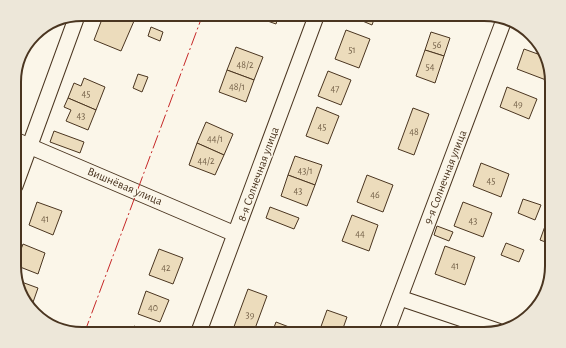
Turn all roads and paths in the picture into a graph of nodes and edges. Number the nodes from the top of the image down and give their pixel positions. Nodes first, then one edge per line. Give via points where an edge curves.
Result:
1 (314, 21) edge
2 (75, 22) edge
3 (502, 24) edge
4 (21, 142) edge
5 (30, 145) junction
6 (21, 170) edge
7 (235, 234) junction
8 (400, 298) junction
9 (201, 327) edge
10 (389, 327) edge
11 (486, 327) edge

1 - 7 street, 8-я Солнечная улица
2 - 5 street
3 - 8 street, 9-я Солнечная улица
4 - 5 street, Вишнёвая улица
5 - 6 street
5 - 7 street, Вишнёвая улица
7 - 9 street, 8-я Солнечная улица
8 - 10 street, 9-я Солнечная улица
8 - 11 street

